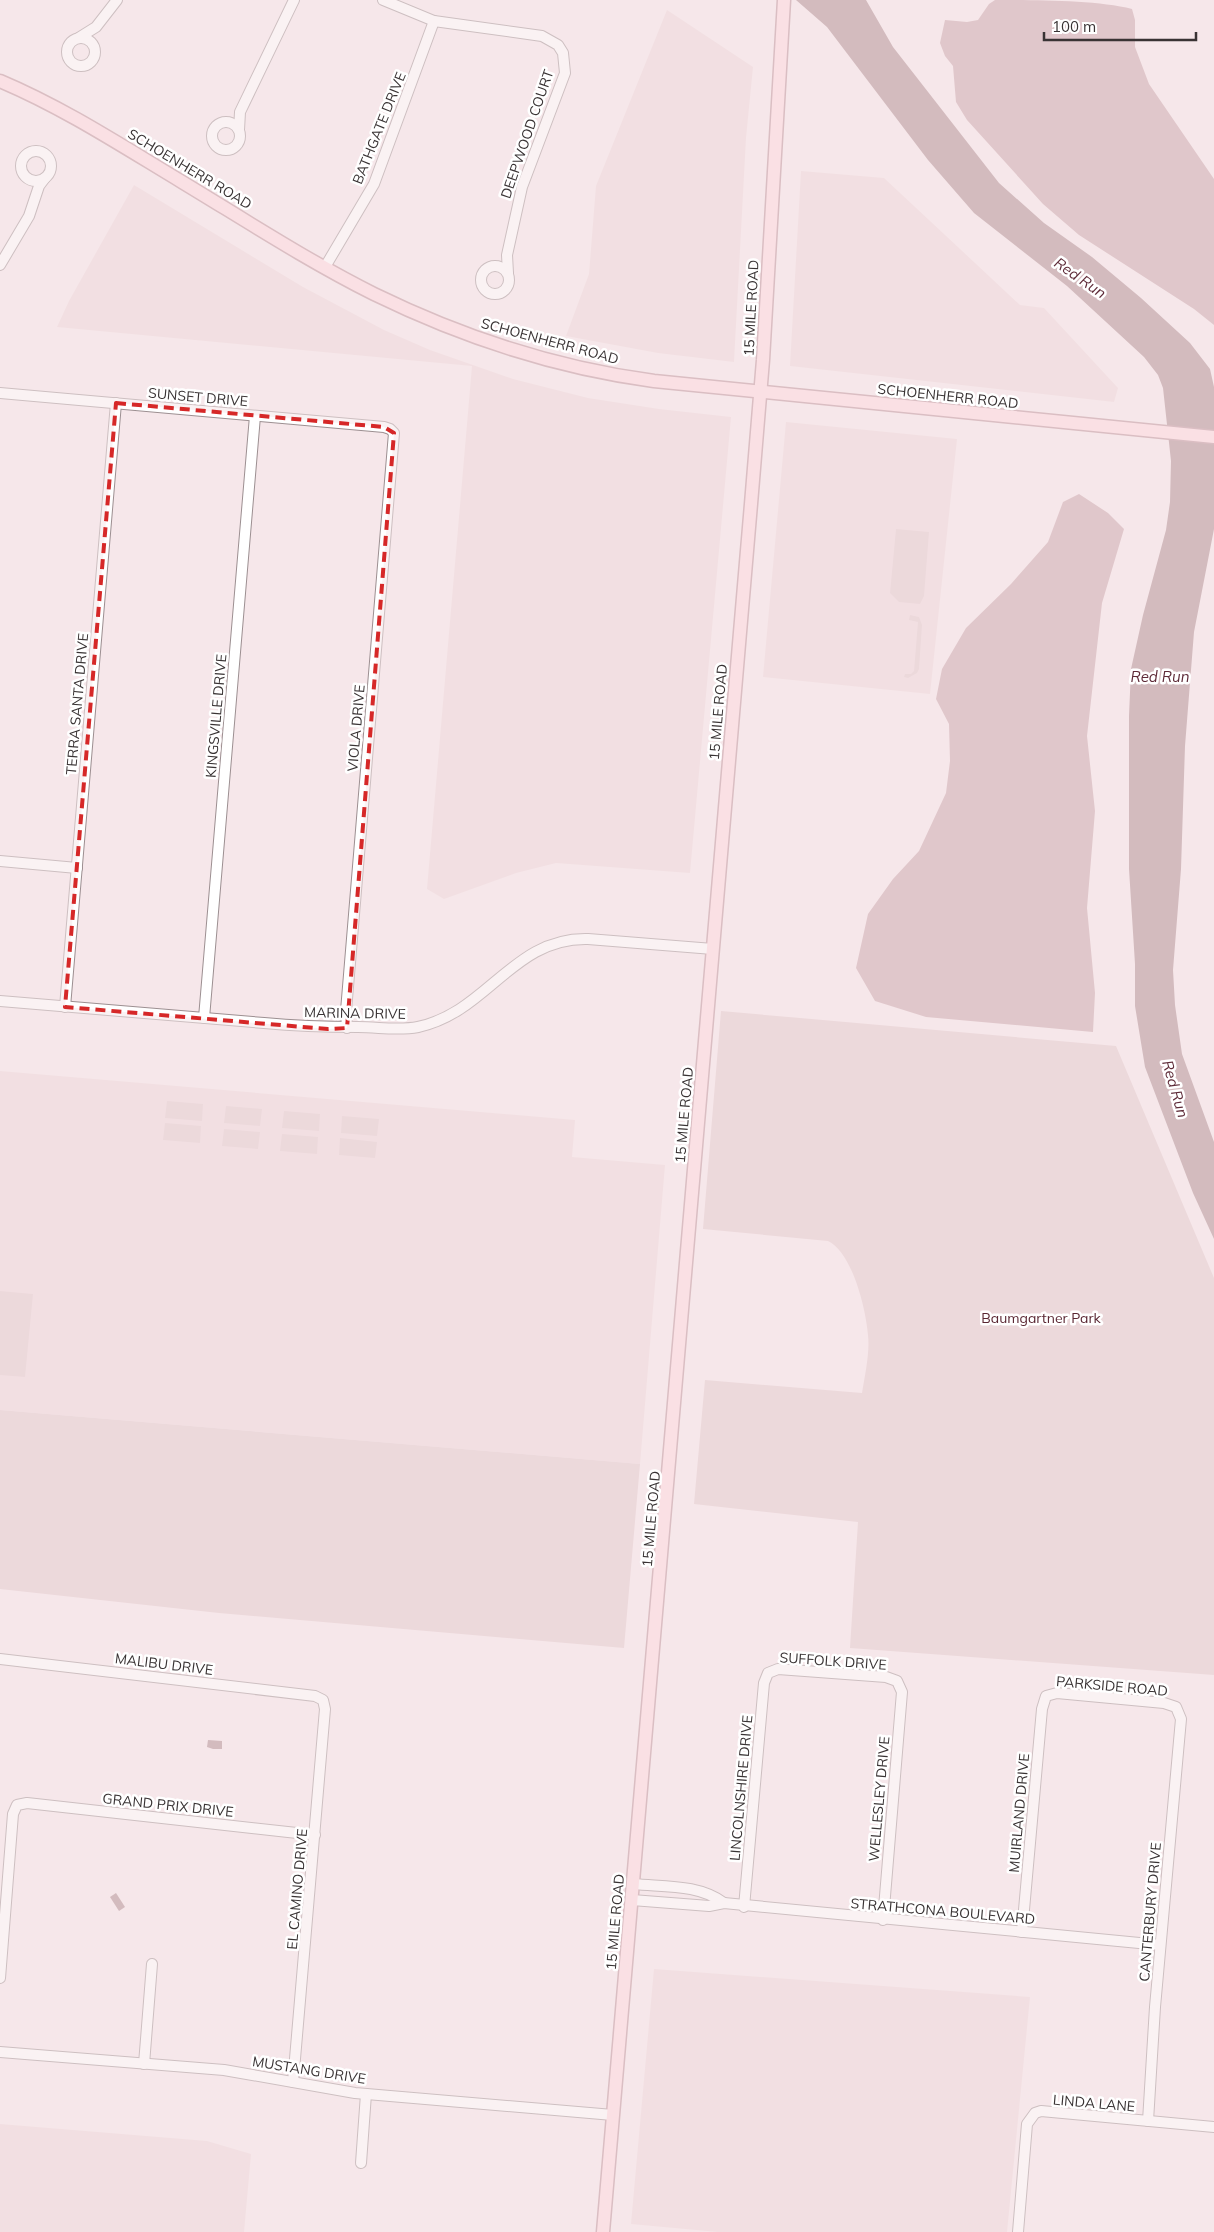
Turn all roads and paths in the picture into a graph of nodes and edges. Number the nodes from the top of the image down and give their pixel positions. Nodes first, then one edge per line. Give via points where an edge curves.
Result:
1 (117, 0) edge
2 (294, 0) edge
3 (383, 0) edge
4 (784, 0) edge
5 (434, 21) junction
6 (96, 27) junction
7 (80, 37) junction
8 (94, 46) junction
9 (0, 81) edge
10 (240, 112) junction
11 (224, 121) junction
12 (239, 130) junction
13 (45, 178) junction
14 (31, 180) junction
15 (36, 195) junction
16 (507, 254) junction
17 (1, 263) edge
18 (492, 266) junction
19 (325, 267) junction
20 (508, 273) junction
21 (760, 391) junction
22 (0, 393) edge
23 (116, 403) junction
24 (255, 416) junction
25 (392, 430) joint
26 (1214, 437) edge
27 (0, 862) edge
28 (77, 868) junction
29 (713, 949) junction
30 (0, 1001) edge
31 (65, 1006) junction
32 (204, 1018) junction
33 (347, 1028) junction
34 (0, 1659) edge
35 (768, 1673) joint
36 (897, 1681) joint
37 (1046, 1696) joint
38 (323, 1700) joint
39 (1176, 1707) joint
40 (316, 1835) junction
41 (634, 1884) junction
42 (684, 1889) junction
43 (632, 1900) junction
44 (724, 1903) junction
45 (682, 1904) junction
46 (744, 1906) junction
47 (882, 1920) junction
48 (1022, 1932) junction
49 (1160, 1945) junction
50 (152, 1964) dead end
51 (0, 1978) edge
52 (0, 2052) edge
53 (144, 2064) junction
54 (293, 2082) junction
55 (366, 2094) junction
56 (613, 2115) junction
57 (1148, 2121) junction
58 (1214, 2127) edge
59 (360, 2163) dead end
60 (603, 2232) edge
61 (1018, 2232) edge

1 - 6 street
2 - 10 street
3 - 5 street
4 - 21 main road, 15 MILE ROAD
5 - 16 street, DEEPWOOD COURT via 542,36 558,45 564,53 565,73 522,187
5 - 19 street, BATHGATE DRIVE via 374,184
6 - 7 street
6 - 8 street
7 - 8 street via 89,39
7 - 8 street via 71,41 67,49 68,58 75,65 84,66 93,60
9 - 19 main road, SCHOENHERR ROAD via 82,122
10 - 11 street
10 - 12 street
11 - 12 street
11 - 12 street via 211,133 212,142 219,149 229,150 237,145
13 - 14 street
13 - 14 street via 50,170 50,160 42,153 33,152 25,157 21,166
13 - 15 street
14 - 15 street
15 - 17 street via 29,216
16 - 18 street, DEEPWOOD COURT
16 - 20 street, DEEPWOOD COURT
18 - 20 street via 501,267
18 - 20 street, DEEPWOOD COURT via 484,270 480,278 482,287 489,294 499,294 507,288
19 - 21 main road, SCHOENHERR ROAD via 431,320 513,350 622,376
21 - 26 main road, SCHOENHERR ROAD
21 - 29 main road, 15 MILE ROAD
22 - 23 street, SUNSET DRIVE
23 - 24 street, SUNSET DRIVE
23 - 28 street, TERRA SANTA DRIVE
24 - 25 street, SUNSET DRIVE
24 - 32 street, KINGSVILLE DRIVE
25 - 33 street, VIOLA DRIVE via 394,441
27 - 28 street
28 - 31 street, TERRA SANTA DRIVE
29 - 33 street, MARINA DRIVE via 569,939 528,955 474,999 438,1021 402,1029
29 - 41 main road, 15 MILE ROAD
30 - 31 street, MARINA DRIVE
31 - 32 street, MARINA DRIVE
32 - 33 street, MARINA DRIVE
34 - 38 street, MALIBU DRIVE via 315,1696
35 - 36 street, SUFFOLK DRIVE via 778,1669 886,1677
35 - 46 street, LINCOLNSHIRE DRIVE via 764,1683
36 - 47 street, WELLESLEY DRIVE via 902,1692
37 - 39 street, PARKSIDE ROAD via 1057,1693 1164,1703
37 - 48 street, MUIRLAND DRIVE via 1042,1709
38 - 40 street, EL CAMINO DRIVE
39 - 49 street, CANTERBURY DRIVE via 1181,1719
40 - 51 street, GRAND PRIX DRIVE via 27,1803 17,1805 13,1814
40 - 54 street, EL CAMINO DRIVE
41 - 42 street, STRATHCONA BOULEVARD
41 - 43 main road, 15 MILE ROAD
42 - 44 street, STRATHCONA BOULEVARD via 712,1894
42 - 45 street
43 - 45 street, STRATHCONA BOULEVARD
43 - 56 main road, 15 MILE ROAD
44 - 45 street, STRATHCONA BOULEVARD via 709,1906
44 - 46 street, STRATHCONA BOULEVARD
46 - 47 street, STRATHCONA BOULEVARD
47 - 48 street, STRATHCONA BOULEVARD
48 - 49 street, STRATHCONA BOULEVARD
49 - 57 street, CANTERBURY DRIVE
50 - 53 street
52 - 53 street, MUSTANG DRIVE
53 - 54 street, MUSTANG DRIVE via 224,2070
54 - 55 street, MUSTANG DRIVE
55 - 56 street, MUSTANG DRIVE
55 - 59 street
56 - 60 main road, 15 MILE ROAD
57 - 58 street, LINDA LANE
57 - 61 street, LINDA LANE via 1035,2113 1027,2124

